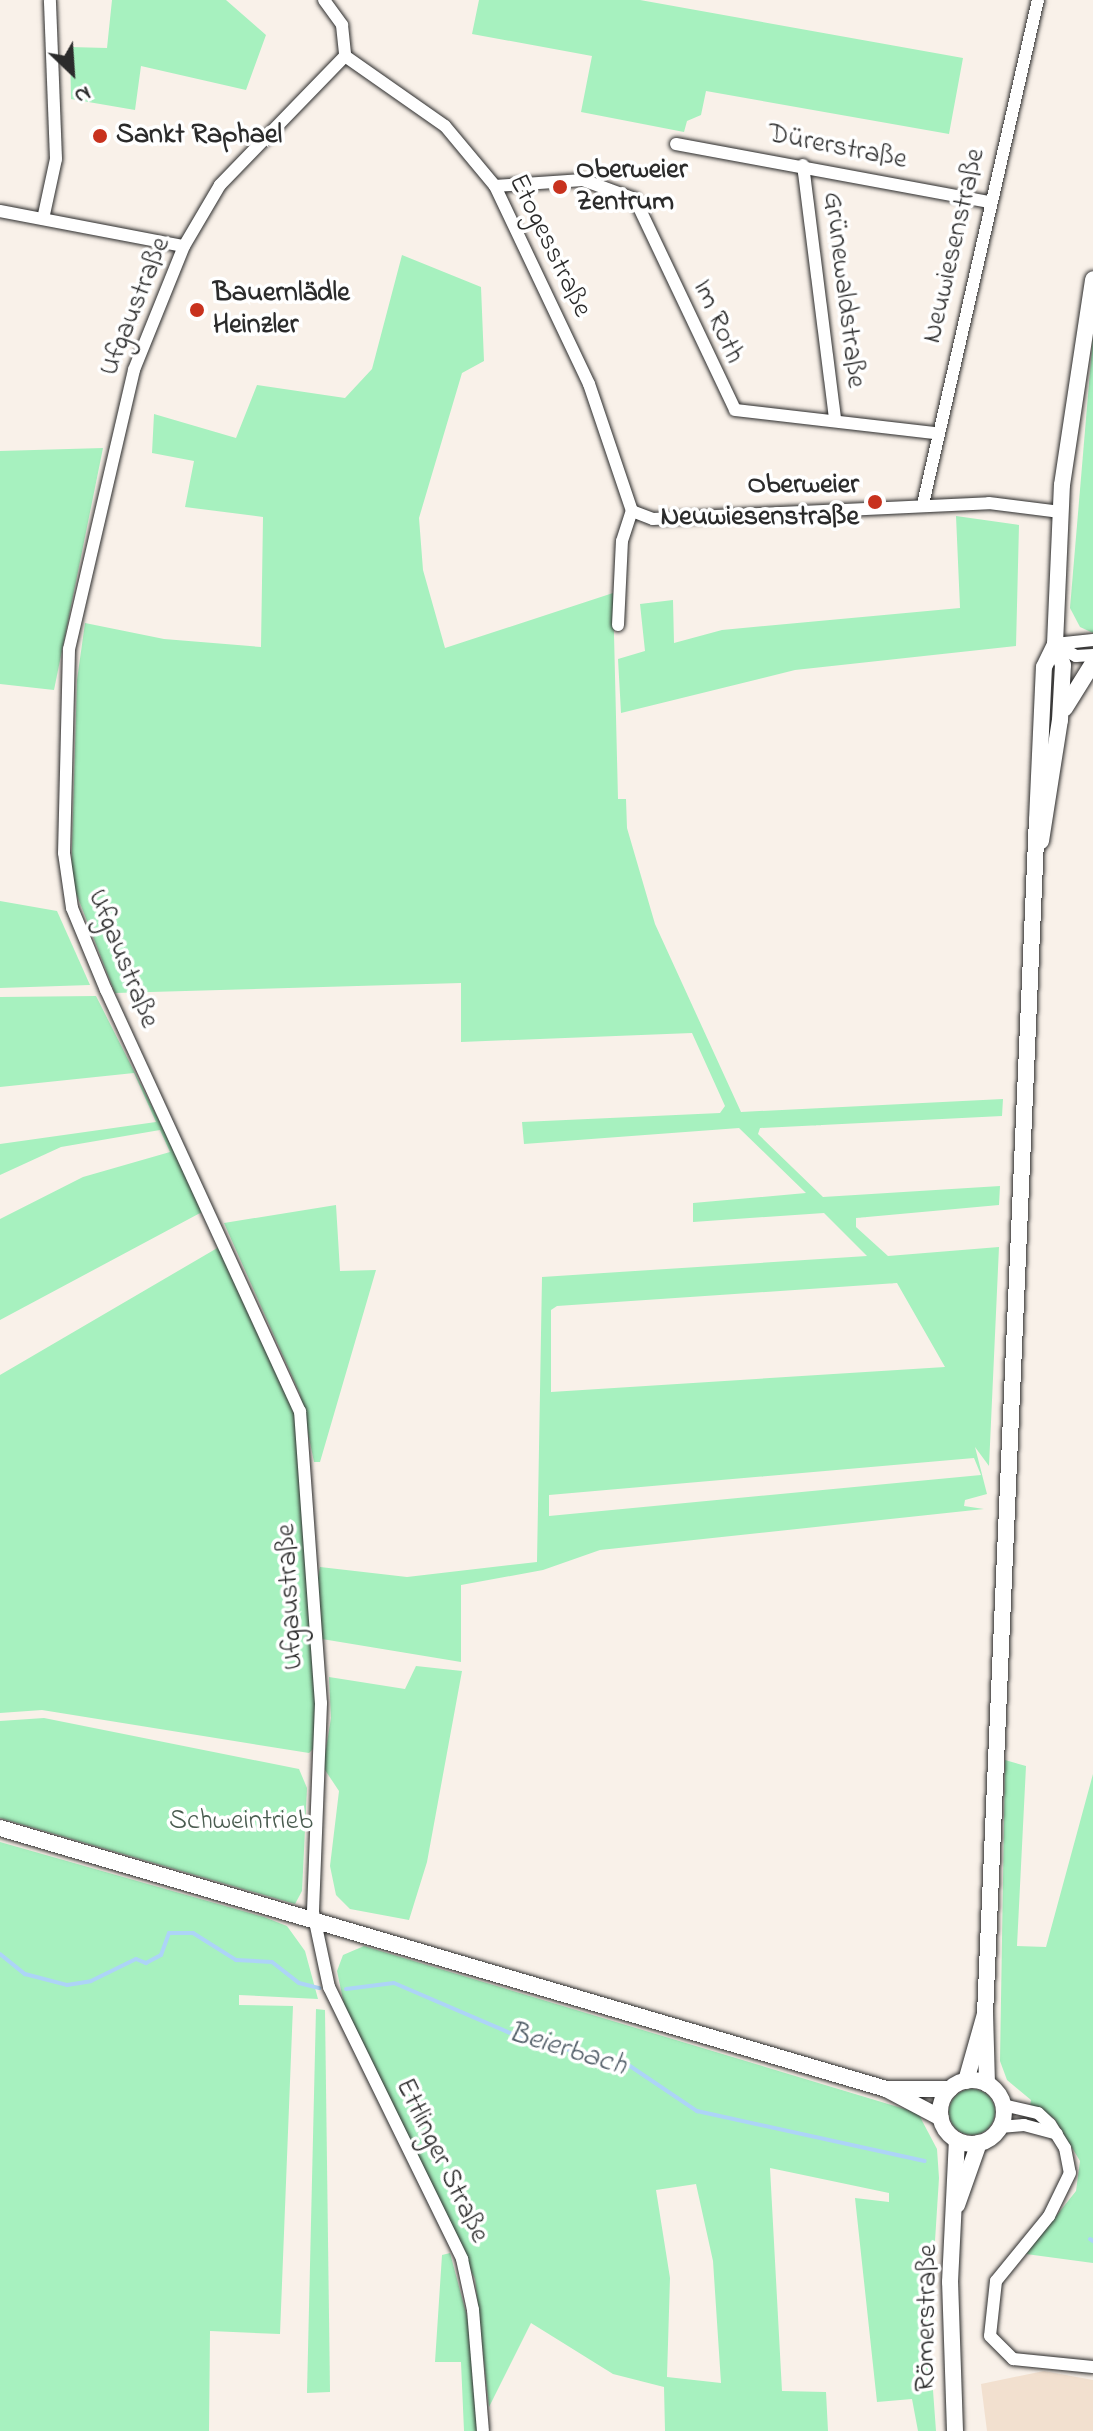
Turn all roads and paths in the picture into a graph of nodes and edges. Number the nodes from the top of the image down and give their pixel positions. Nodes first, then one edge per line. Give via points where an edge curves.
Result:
1 (50, 0) edge
2 (324, 0) edge
3 (1035, 0) edge
4 (345, 56) junction
5 (676, 144) dead end
6 (803, 165) junction
7 (495, 186) junction
8 (990, 202) junction
9 (0, 211) edge
10 (43, 219) junction
11 (184, 246) junction
12 (1093, 279) edge
13 (835, 420) junction
14 (935, 433) junction
15 (923, 504) junction
16 (632, 511) junction
17 (1060, 512) junction
18 (618, 625) dead end
19 (1093, 640) edge
20 (1055, 644) junction
21 (1093, 655) edge
22 (1093, 663) edge
23 (1060, 720) junction
24 (1039, 846) junction
25 (0, 1828) edge
26 (316, 1921) junction
27 (985, 2014) junction
28 (966, 2081) junction
29 (987, 2084) junction
30 (886, 2089) junction
31 (950, 2089) junction
32 (1003, 2105) junction
33 (941, 2118) junction
34 (1000, 2127) junction
35 (1057, 2134) junction
36 (957, 2140) junction
37 (979, 2143) junction
38 (957, 2205) junction
39 (1093, 2367) edge
40 (483, 2431) edge
41 (955, 2431) edge

1 - 10 street via 56,159
2 - 4 street via 342,25
3 - 8 street, Neuwiesenstraße
4 - 7 street, Etogesstraße via 445,126
4 - 11 street, Ufgaustraße via 306,102 241,157
5 - 6 street, Dürerstraße
6 - 8 street, Dürerstraße
6 - 13 street, Grünewaldstraße
7 - 13 street, Im Roth via 583,180 635,199 726,402 749,416
7 - 16 street, Etogesstraße via 589,384
8 - 14 street, Neuwiesenstraße
9 - 10 street
10 - 11 street
11 - 26 street, Ufgaustraße via 127,393 72,626 65,872 72,908 106,990 268,1330 303,1424 321,1703 311,1903
12 - 17 main road via 1070,400
13 - 14 street, Im Roth
14 - 15 street, Neuwiesenstraße
15 - 16 street via 705,518 653,519
15 - 17 street
16 - 18 street via 622,541
17 - 20 main road
19 - 20 street
20 - 21 street via 1076,656
20 - 23 main road via 1063,665
20 - 24 main road via 1044,667
22 - 23 main road via 1074,685
23 - 24 main road via 1048,824
24 - 27 main road
25 - 26 main road
26 - 30 main road
26 - 40 street, Ettlinger Straße via 329,1987 462,2259 473,2310
27 - 28 main road
27 - 29 main road
28 - 29 main road
28 - 31 main road
29 - 32 main road
30 - 31 main road
30 - 33 main road
31 - 33 main road
32 - 34 main road
32 - 35 street via 1038,2113
33 - 36 main road
34 - 35 street
34 - 37 main road
35 - 39 street via 1068,2157 1068,2183 1003,2270 988,2305 994,2344 1020,2361
36 - 37 main road
36 - 38 main road, Römerstraße
37 - 38 main road, Römerstraße
38 - 41 main road, Römerstraße via 950,2282

